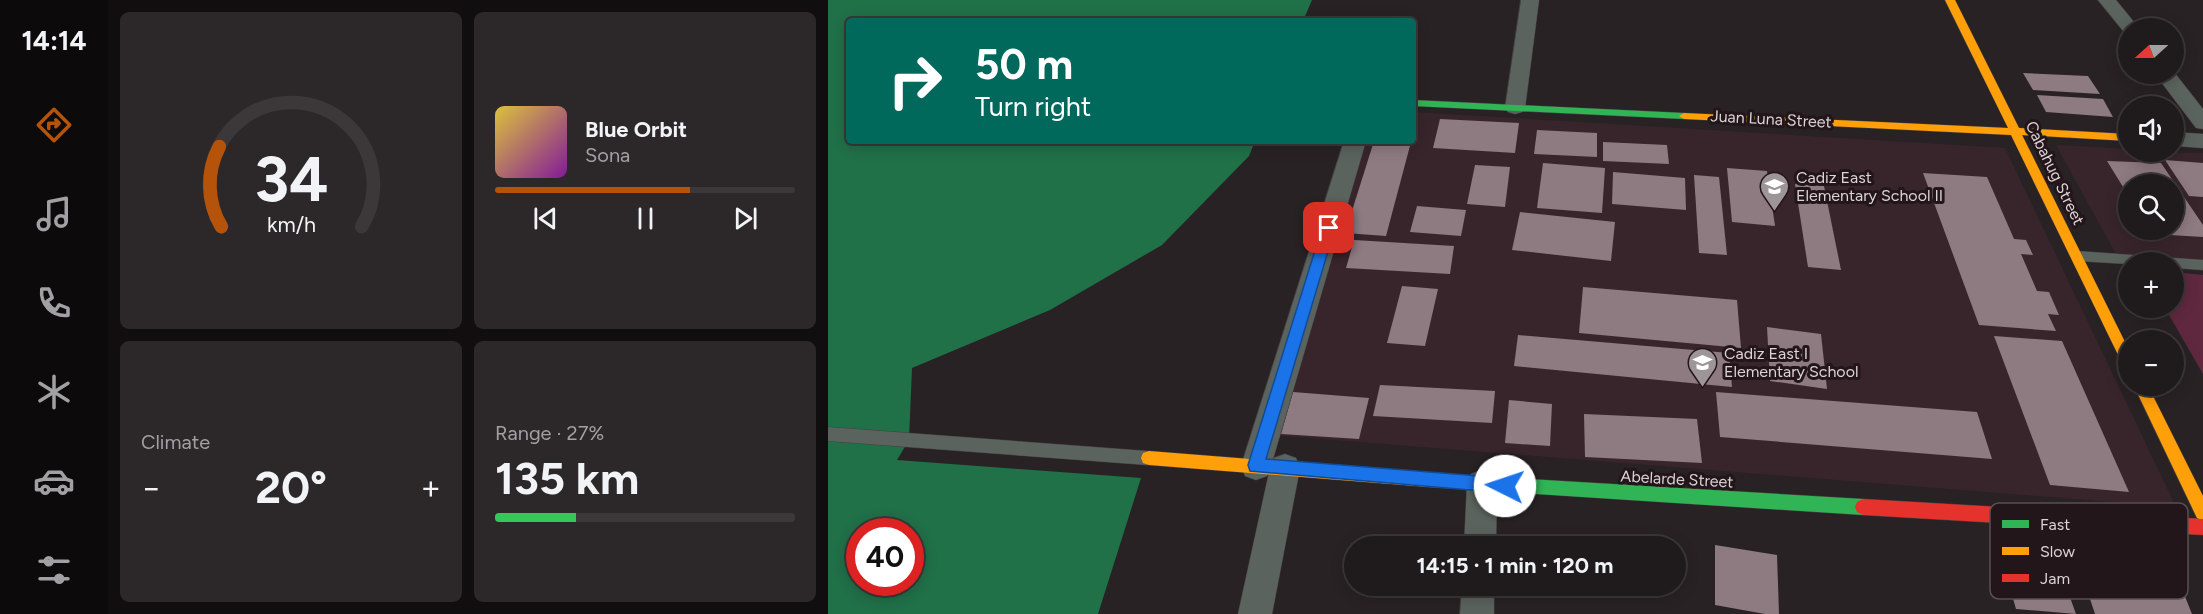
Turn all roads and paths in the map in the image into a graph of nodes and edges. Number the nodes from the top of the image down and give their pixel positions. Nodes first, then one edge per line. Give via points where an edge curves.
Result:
1 (1530, 0) edge
2 (1950, 0) edge
3 (2107, 0) edge
4 (2122, 18) edge
5 (2173, 84) edge
6 (1416, 103) edge
7 (1515, 108) junction
8 (2203, 123) edge
9 (2016, 130) junction
10 (2118, 136) edge
11 (2184, 140) edge
12 (2203, 141) edge
13 (1354, 144) edge
14 (2078, 256) junction
15 (2118, 259) edge
16 (2184, 264) edge
17 (2203, 265) edge
18 (2118, 340) edge
19 (2146, 396) edge
20 (828, 434) edge
21 (1149, 458) joint
22 (1271, 467) junction
23 (1482, 484) junction
24 (2203, 513) edge
25 (1990, 514) edge
26 (2188, 526) edge
27 (2203, 527) edge
28 (1480, 536) edge
29 (1478, 596) edge
30 (1255, 614) edge
31 (1477, 614) edge

1 - 7 street
2 - 9 street, Cabahug Street
3 - 4 street
5 - 8 street
6 - 7 street, Juan Luna Street
7 - 9 street, Juan Luna Street
9 - 10 street, Juan Luna Street
9 - 14 street, Cabahug Street
11 - 12 street
13 - 22 street
14 - 15 lane
14 - 18 street, Cabahug Street
16 - 17 lane
19 - 24 street
20 - 21 lane
21 - 22 street, Abelarde Street
22 - 23 street, Abelarde Street
22 - 30 street
23 - 25 street, Abelarde Street
23 - 28 street
26 - 27 street, Abelarde Street
29 - 31 street

